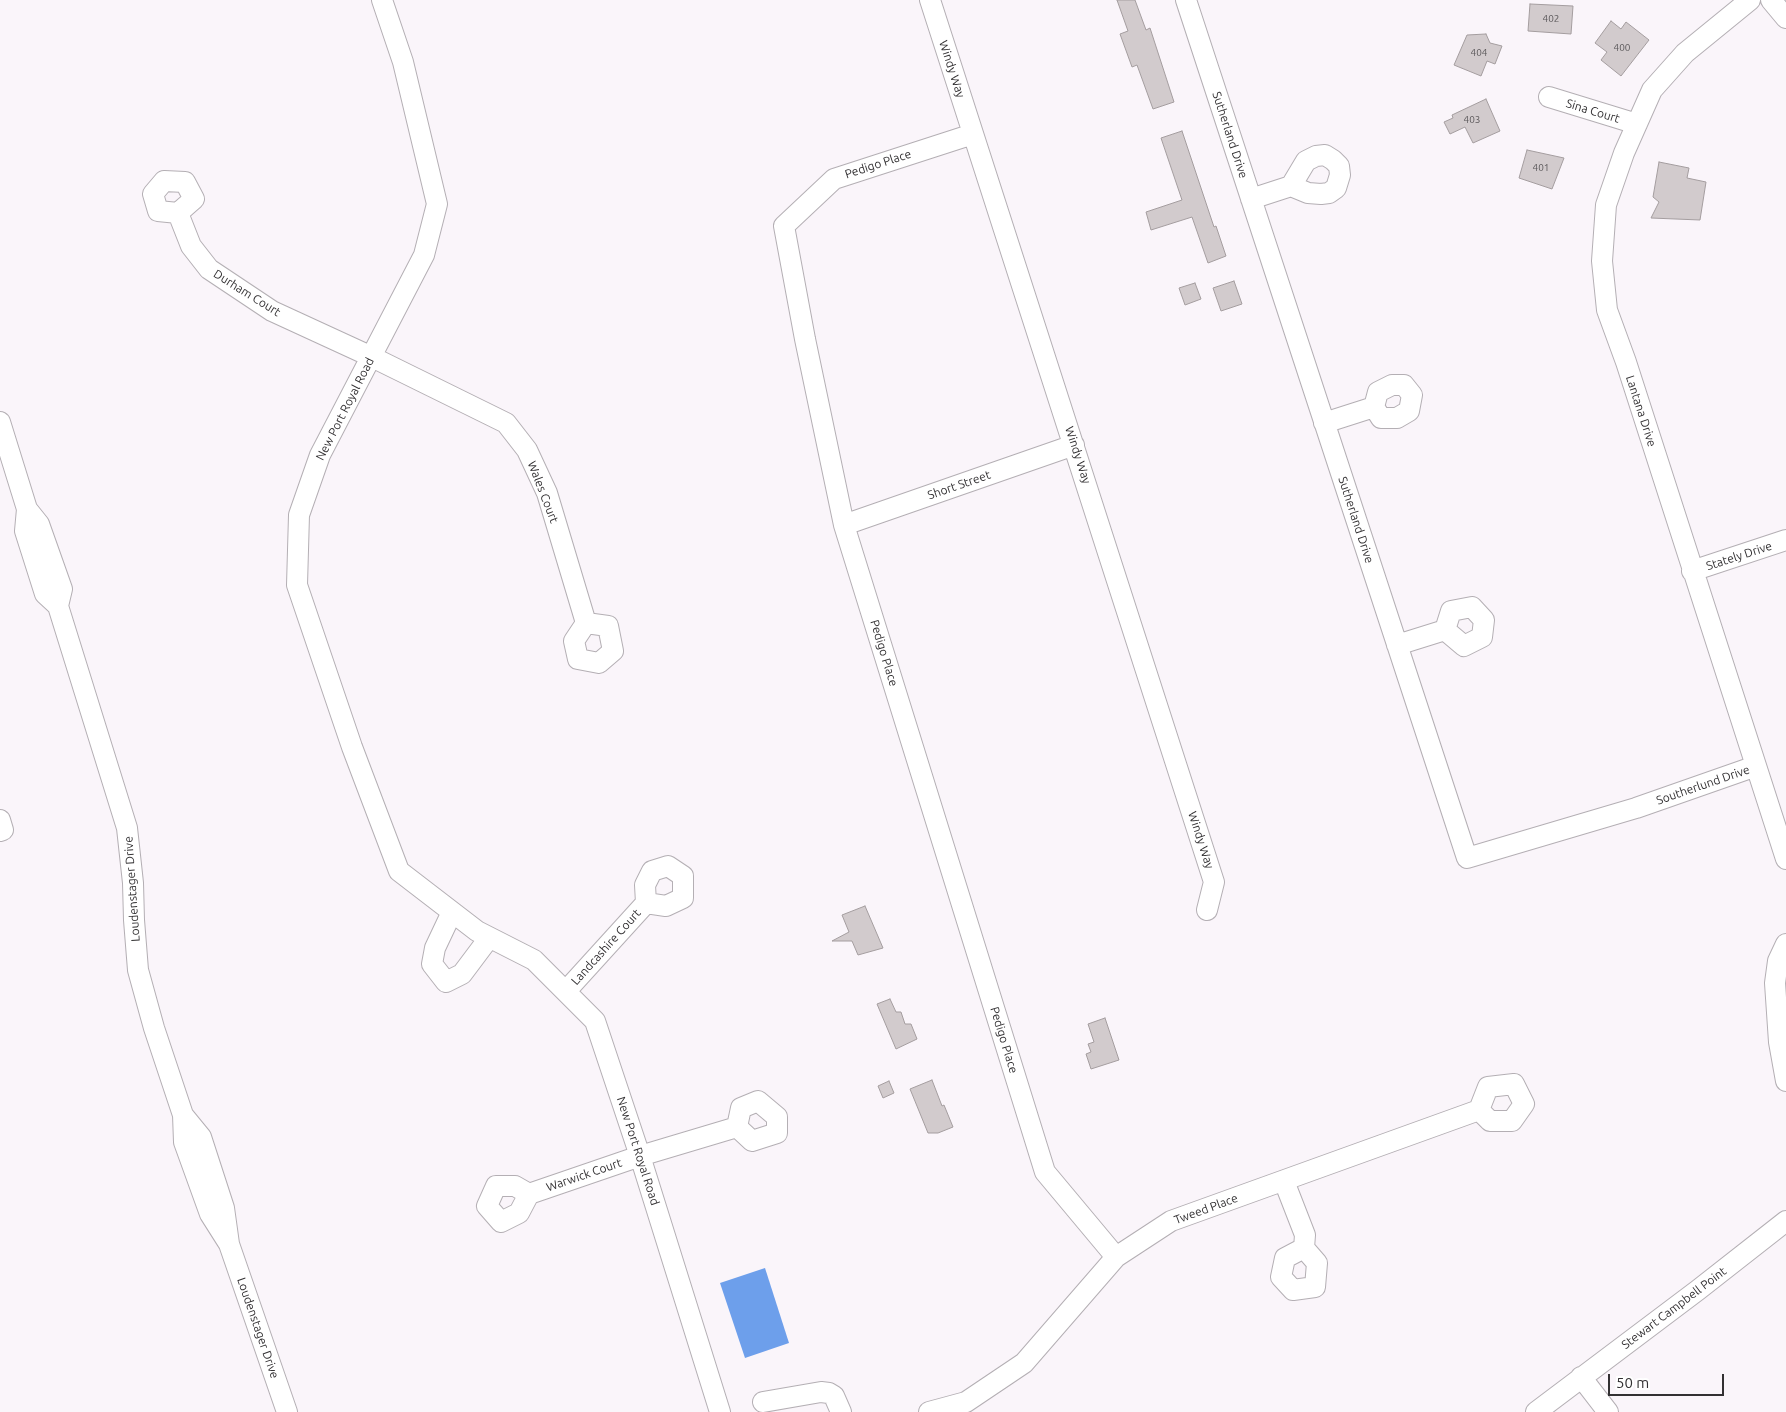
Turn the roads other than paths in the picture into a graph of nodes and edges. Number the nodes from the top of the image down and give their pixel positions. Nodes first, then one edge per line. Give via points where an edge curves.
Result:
1 (382, 0) edge
2 (930, 0) edge
3 (1186, 0) edge
4 (1750, 0) edge
5 (1771, 0) edge
6 (1786, 18) edge
7 (1549, 97) dead end
8 (1637, 124) junction
9 (973, 134) junction
10 (1291, 186) dead end
11 (1251, 199) junction
12 (178, 213) dead end
13 (372, 357) junction
14 (1374, 407) dead end
15 (0, 422) edge
16 (1324, 423) junction
17 (1074, 445) junction
18 (844, 525) junction
19 (1786, 540) edge
20 (1692, 571) junction
21 (586, 623) dead end
22 (1445, 630) dead end
23 (1397, 644) junction
24 (1756, 766) junction
25 (1650, 803) joint
26 (0, 820) edge
27 (0, 831) edge
28 (1786, 859) edge
29 (646, 903) dead end
30 (1207, 910) dead end
31 (452, 912) junction
32 (489, 938) junction
33 (1786, 944) edge
34 (566, 991) junction
35 (1786, 1081) edge
36 (1478, 1110) dead end
37 (737, 1127) dead end
38 (640, 1156) junction
39 (1284, 1181) junction
40 (529, 1194) dead end
41 (1786, 1221) edge
42 (1304, 1248) dead end
43 (1116, 1257) junction
44 (1581, 1377) junction
45 (763, 1402) dead end
46 (287, 1412) edge
47 (720, 1412) edge
48 (840, 1412) edge
49 (929, 1412) edge
50 (1536, 1412) edge
51 (1608, 1412) edge

1 - 13 street, New Port Royal Road via 403,62 437,204 424,255
2 - 9 street, Windy Way
3 - 11 street, Sutherland Drive
4 - 8 street, Lantana Drive via 1685,53 1652,90
5 - 6 street
7 - 8 street, Sina Court
8 - 20 street, Lantana Drive via 1606,205 1602,261 1606,310 1626,362
9 - 17 street, Windy Way
9 - 18 street, Pedigo Place via 834,178 784,226
10 - 11 street
11 - 16 street, Sutherland Drive
12 - 13 street, Durham Court via 191,246 209,269 272,311
13 - 21 street, Wales Court via 506,423 527,450 546,492
13 - 31 street, New Port Royal Road via 320,455 299,516 297,584 352,747 399,871
14 - 16 street
15 - 46 street, Loudenstager Drive via 27,509 39,524 62,589 58,606 127,828 138,970 154,1028 183,1115 201,1137 224,1208 229,1244
16 - 23 street, Sutherland Drive
17 - 18 street, Short Street
17 - 30 street, Windy Way via 1214,882
18 - 43 street, Pedigo Place via 1046,1172
19 - 20 street, Stately Drive
20 - 24 street, Lantana Drive
22 - 23 street
23 - 25 street, Sutherland Drive via 1467,858
24 - 25 street, Southerlund Drive
24 - 28 street, Lantana Drive
26 - 27 street via 3,830
29 - 34 street, Landcashire Court
31 - 32 street, New Port Royal Road
31 - 32 street via 435,948 432,964 446,982 462,974
32 - 34 street, New Port Royal Road via 534,960
33 - 35 street via 1778,961 1775,983 1779,1042
34 - 38 street, New Port Royal Road via 595,1021
36 - 39 street, Tweed Place
37 - 38 street, Warwick Court
38 - 40 street, Warwick Court
38 - 47 street, New Port Royal Road
39 - 42 street via 1305,1235
39 - 43 street, Tweed Place via 1171,1221
41 - 44 street, Stewart Campbell Point
43 - 49 street, Tweed Place via 1024,1363 966,1402
44 - 50 street, Stewart Campbell Point
44 - 51 street
45 - 48 street via 829,1393 834,1396

